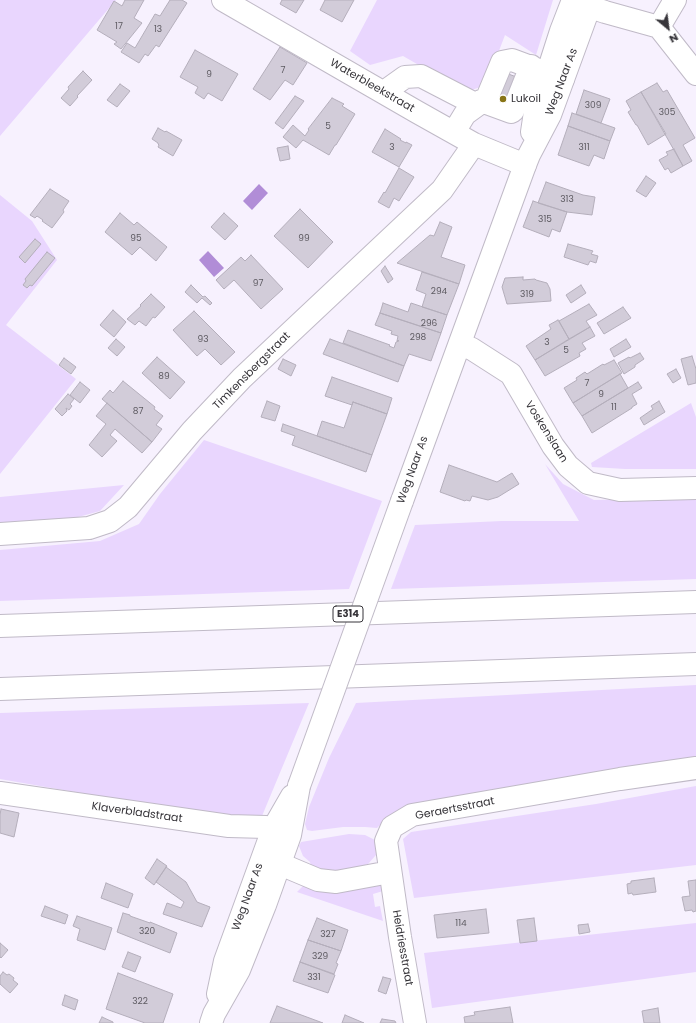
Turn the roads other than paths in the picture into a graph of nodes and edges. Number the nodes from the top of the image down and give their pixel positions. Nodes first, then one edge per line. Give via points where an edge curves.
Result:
1 (223, 0) edge
2 (675, 0) edge
3 (582, 2) edge
4 (659, 27) junction
5 (696, 74) edge
6 (541, 76) junction
7 (384, 92) junction
8 (482, 99) junction
9 (454, 132) junction
10 (474, 144) junction
11 (527, 160) junction
12 (460, 344) junction
13 (696, 488) edge
14 (0, 534) edge
15 (696, 602) edge
16 (0, 626) edge
17 (696, 664) edge
18 (0, 689) edge
19 (696, 768) edge
20 (299, 786) junction
21 (0, 793) edge
22 (273, 829) junction
23 (271, 862) junction
24 (390, 872) junction
25 (213, 1019) edge
26 (415, 1023) edge

1 - 7 main road, Waterbleekstraat
2 - 4 main road
3 - 4 main road
3 - 6 main road, Weg Naar As
4 - 5 main road
6 - 8 main road via 511,112
6 - 8 main road via 512,60 502,62
6 - 11 main road, Weg Naar As via 550,115
7 - 8 main road via 405,77 421,76
7 - 9 main road, Waterbleekstraat
8 - 9 main road via 465,114
9 - 10 main road, Waterbleekstraat
10 - 11 main road, Waterbleekstraat
10 - 14 main road, Timkensbergstraat via 442,190 242,378 192,431 128,507 110,521 89,528
11 - 12 main road, Weg Naar As
12 - 13 main road, Voskenslaan via 511,374 553,446 568,466 588,483 620,490
12 - 20 main road, Weg Naar As, bridge
15 - 16 main road, E314
17 - 18 main road
19 - 24 main road, Geraertsstraat via 412,816 392,827 386,841
20 - 22 main road, Weg Naar As
20 - 23 main road, Weg Naar As via 290,835
21 - 22 main road, Klaverbladstraat via 229,826 266,826
22 - 23 main road, Weg Naar As
23 - 24 main road via 318,880 336,882
23 - 25 main road, Weg Naar As via 225,962
24 - 26 main road, Heidriesstraat

